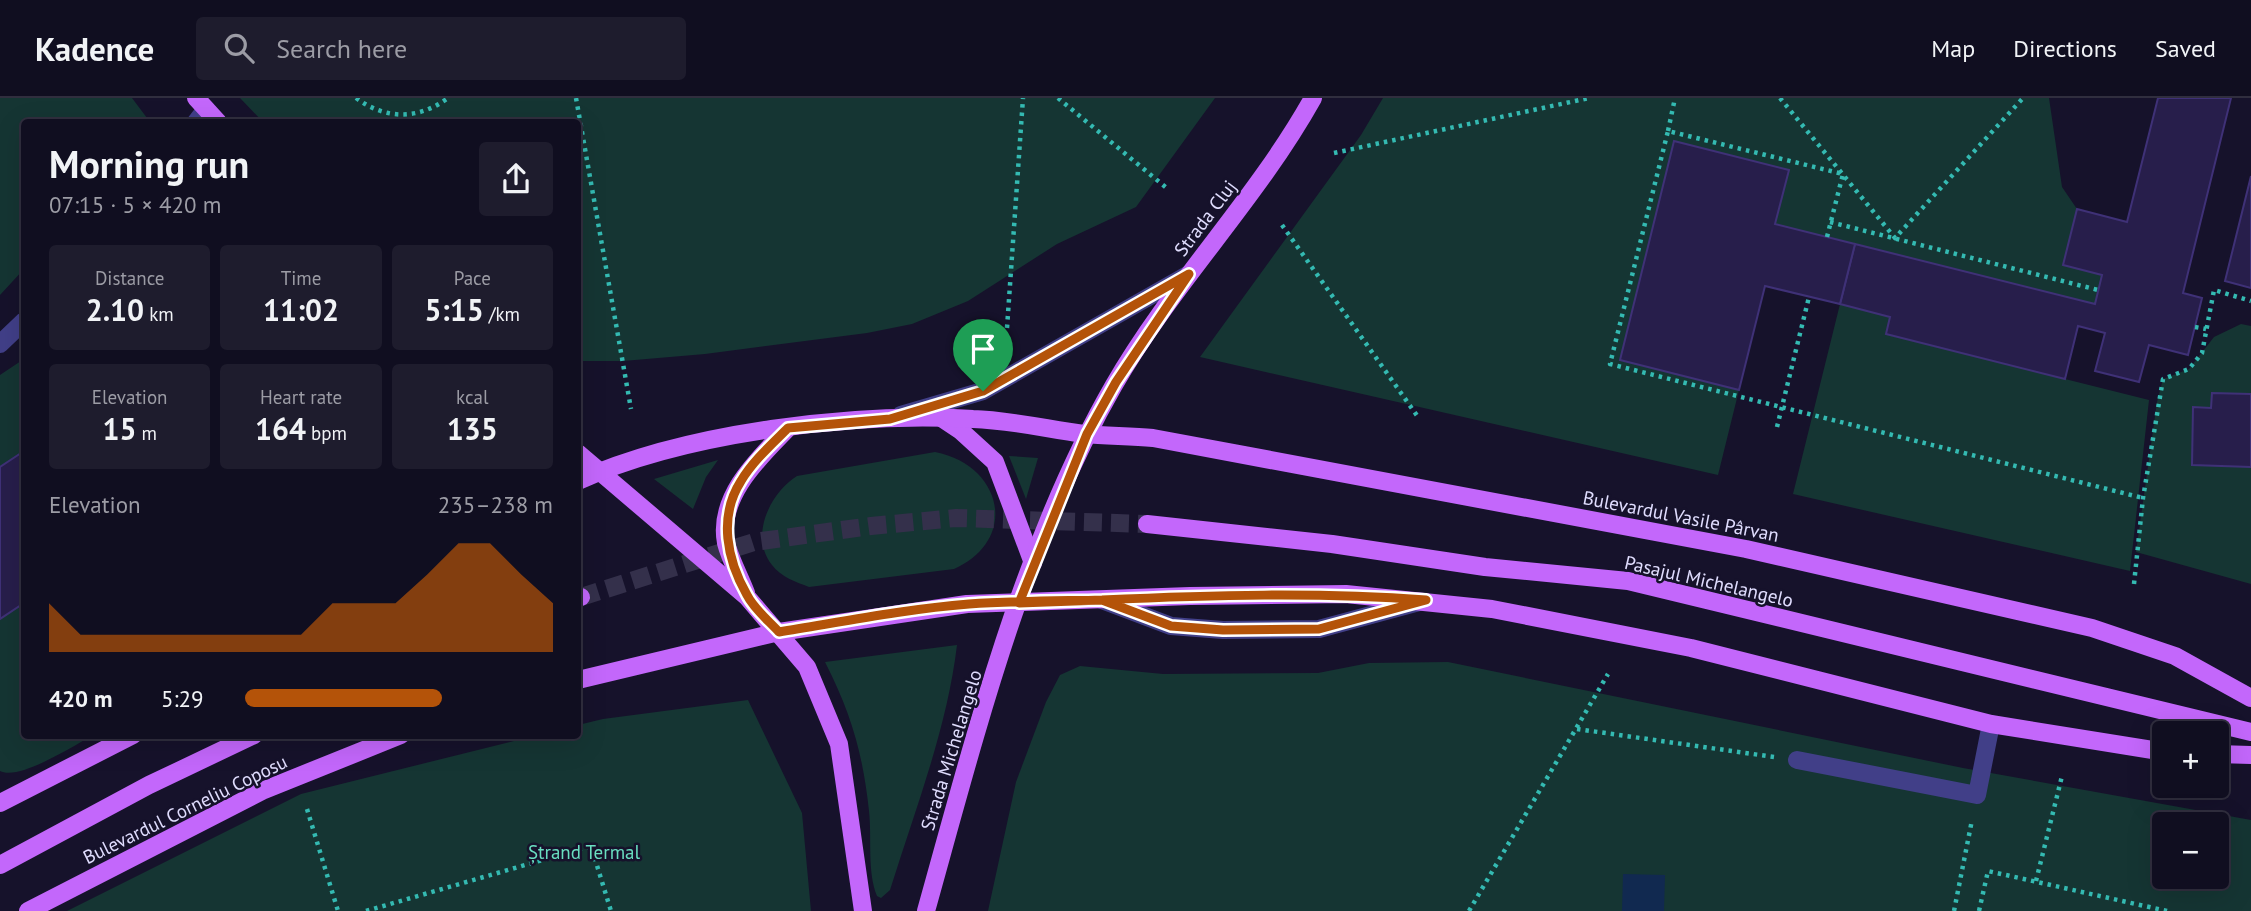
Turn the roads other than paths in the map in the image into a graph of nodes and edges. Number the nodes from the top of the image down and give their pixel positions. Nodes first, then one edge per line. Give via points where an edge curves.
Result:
1 (1313, 98) edge
2 (1189, 274) junction
3 (21, 324) edge
4 (0, 344) edge
5 (940, 417) junction
6 (890, 419) junction
7 (788, 428) junction
8 (1087, 434) junction
9 (581, 455) edge
10 (600, 471) junction
11 (581, 480) edge
12 (1147, 524) tunnel mouth
13 (1033, 563) junction
14 (747, 597) junction
15 (1102, 600) junction
16 (1426, 600) junction
17 (1019, 603) junction
18 (779, 632) junction
19 (581, 679) edge
20 (2251, 698) edge
21 (1991, 724) junction
22 (2251, 732) edge
23 (125, 739) edge
24 (246, 739) edge
25 (391, 739) edge
26 (2152, 750) edge
27 (2229, 754) edge
28 (2251, 755) edge
29 (1797, 760) road end
30 (0, 803) edge
31 (0, 865) edge
32 (28, 911) edge
33 (863, 911) edge
34 (926, 911) edge

1 - 2 main road, Strada Cluj via 1259,181
2 - 6 street via 983,391
2 - 8 main road, Strada Cluj
3 - 4 street
5 - 6 main road, Bulevardul Vasile Pârvan
5 - 8 main road, Bulevardul Vasile Pârvan
5 - 13 main road via 995,462
6 - 7 main road, Bulevardul Vasile Pârvan
7 - 10 main road, Bulevardul Vasile Pârvan via 651,452
7 - 14 main road via 740,481 732,501 726,541
8 - 13 main road, Strada Cluj
8 - 20 main road, Bulevardul Vasile Pârvan via 1157,438 1773,555 2092,628 2175,656
9 - 10 main road
10 - 11 main road
10 - 14 main road
12 - 22 main road, Pasajul Michelangelo via 1628,581
13 - 17 main road, Strada Michelangelo
14 - 18 main road
15 - 16 main road via 1346,594
15 - 16 street via 1171,626 1223,630 1319,629
15 - 17 main road
16 - 21 main road via 1690,648
17 - 18 main road via 967,604
17 - 34 main road, Strada Michelangelo
18 - 19 main road
18 - 33 main road via 807,667 839,744
21 - 26 main road
21 - 29 street via 1977,795
23 - 30 main road
24 - 31 main road
25 - 32 main road, Bulevardul Corneliu Coposu via 262,792
27 - 28 main road

